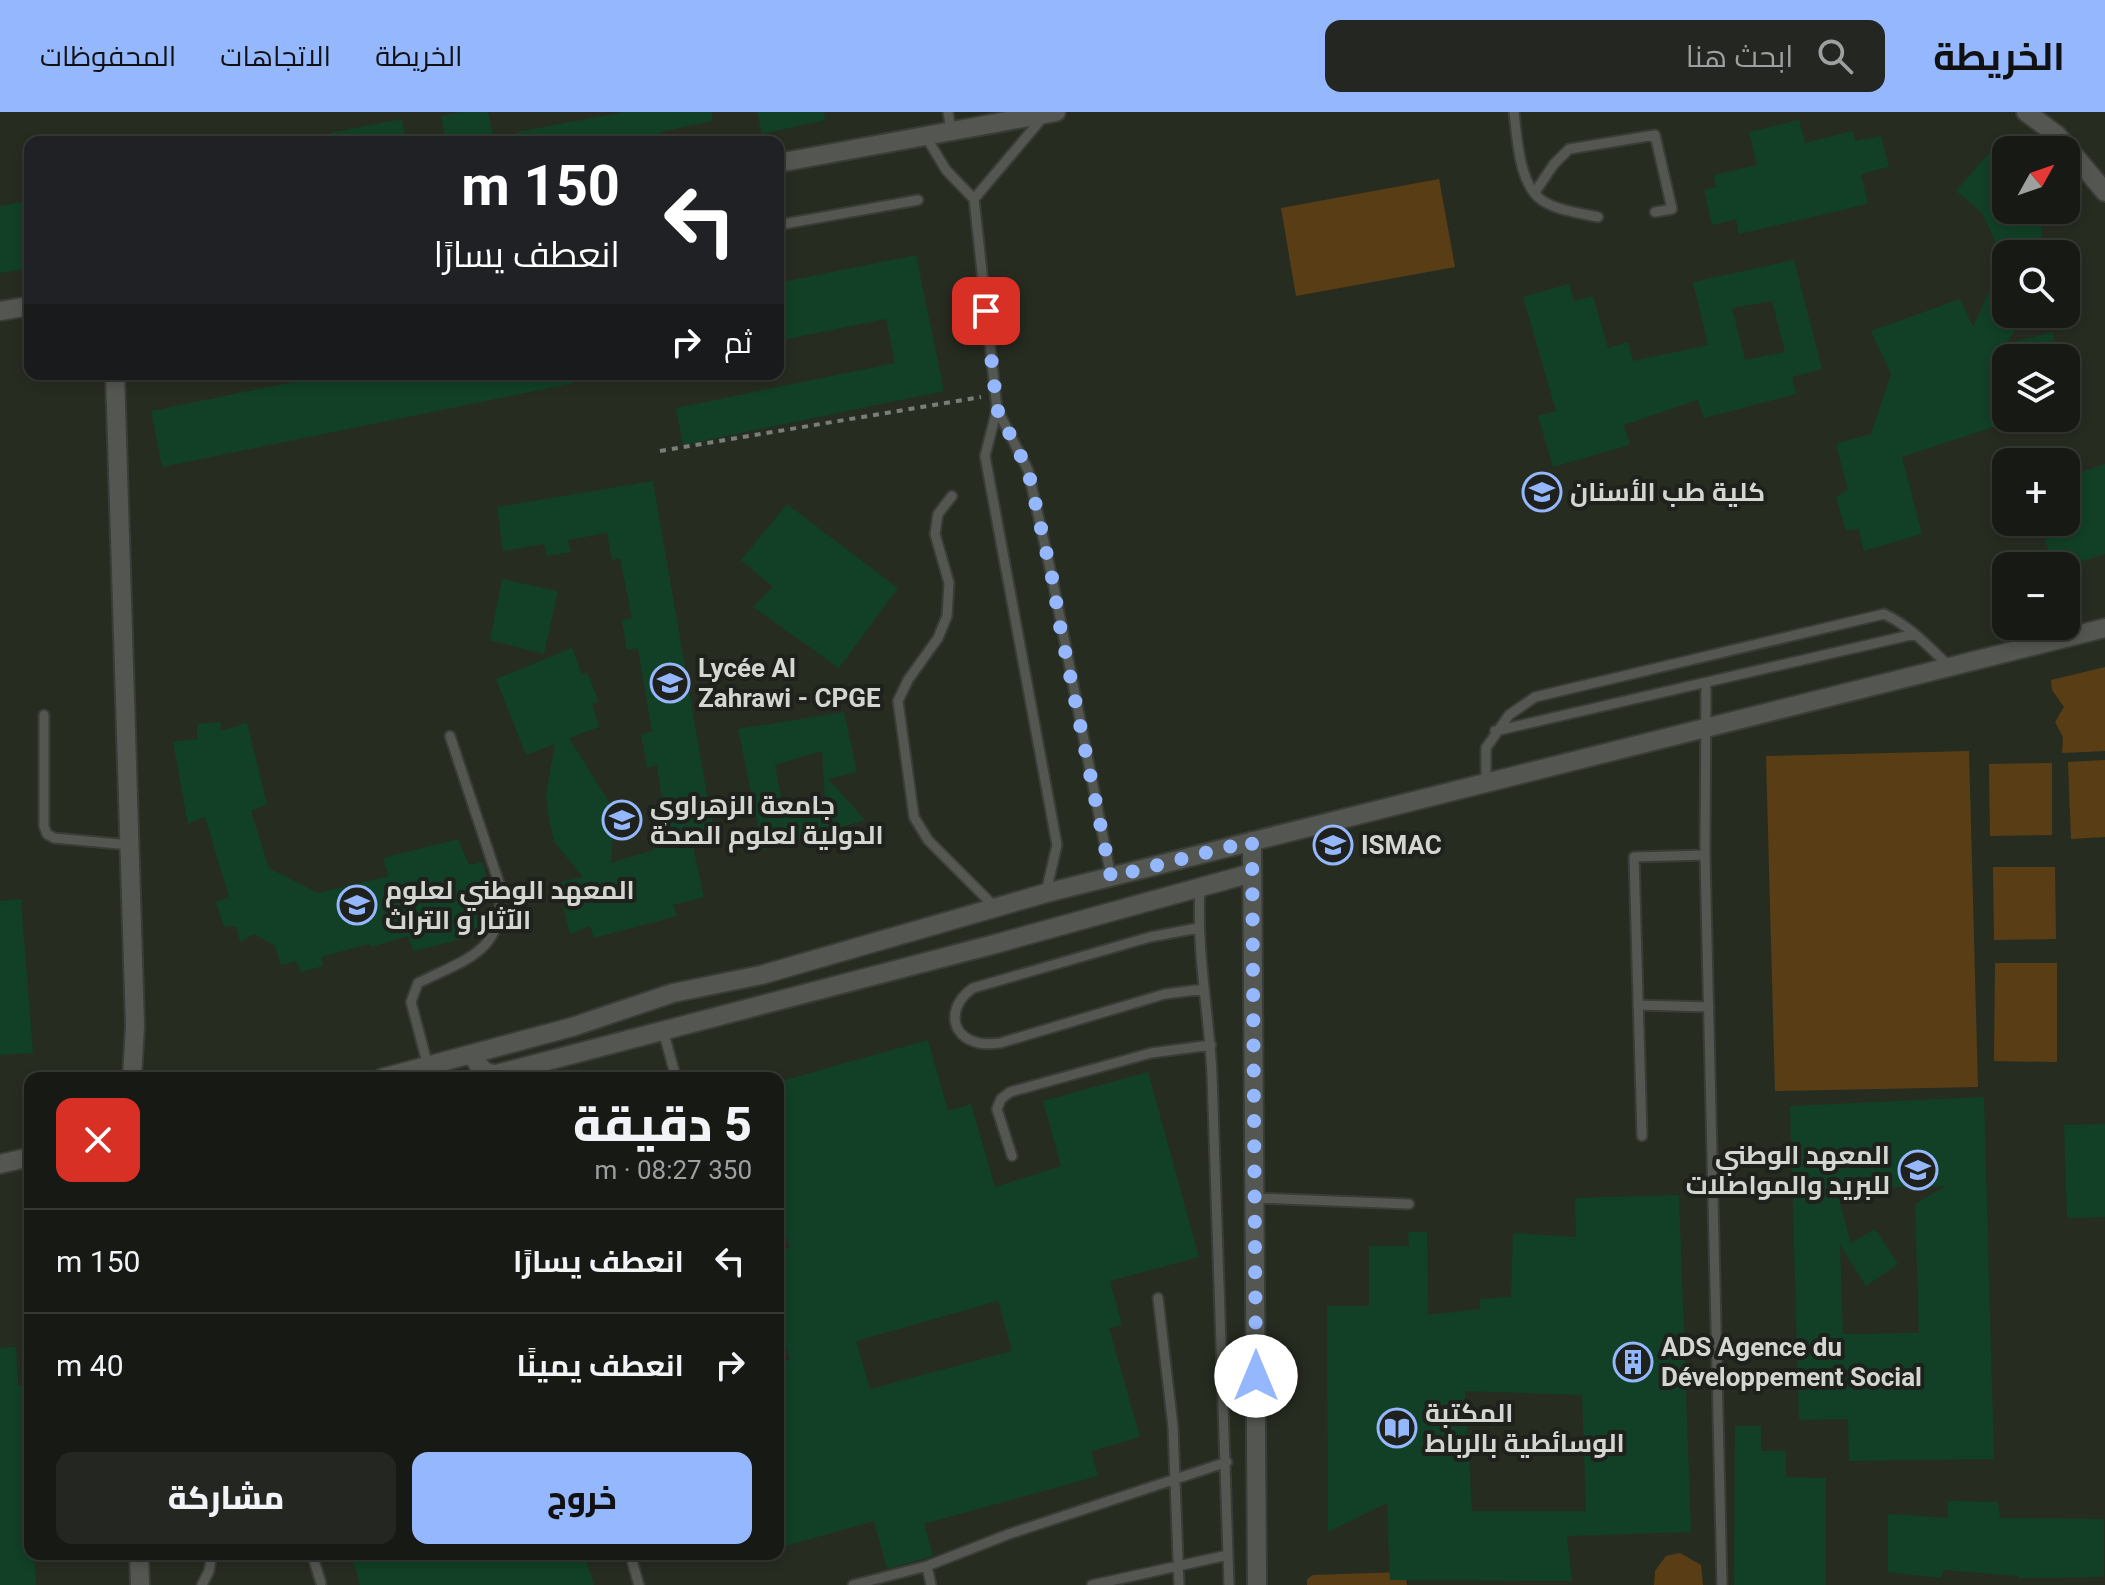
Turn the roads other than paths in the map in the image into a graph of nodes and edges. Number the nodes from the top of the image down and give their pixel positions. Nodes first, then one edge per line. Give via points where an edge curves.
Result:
1 (1514, 112) edge
2 (2026, 112) edge
3 (1051, 113) edge
4 (949, 121) edge
5 (925, 135) junction
6 (784, 162) edge
7 (1535, 192) junction
8 (2105, 192) edge
9 (974, 199) junction
10 (918, 200) dead end
11 (1655, 212) dead end
12 (1598, 217) dead end
13 (784, 224) edge
14 (24, 307) edge
15 (0, 311) edge
16 (115, 380) edge
17 (997, 409) junction
18 (952, 496) dead end
19 (2105, 628) edge
20 (1915, 634) junction
21 (1950, 667) junction
22 (1706, 684) junction
23 (44, 715) dead end
24 (1705, 729) junction
25 (1495, 731) junction
26 (450, 736) dead end
27 (1486, 783) junction
28 (1252, 841) junction
29 (130, 845) junction
30 (1705, 855) junction
31 (1252, 873) junction
32 (1111, 877) junction
33 (1200, 887) junction
34 (1046, 893) junction
35 (995, 907) junction
36 (1198, 928) junction
37 (1204, 989) junction
38 (1638, 1005) junction
39 (1709, 1007) junction
40 (663, 1030) junction
41 (1211, 1045) junction
42 (471, 1054) junction
43 (428, 1066) junction
44 (132, 1072) edge
45 (409, 1072) edge
46 (486, 1072) edge
47 (505, 1072) edge
48 (674, 1072) edge
49 (1642, 1136) dead end
50 (1012, 1156) dead end
51 (24, 1158) edge
52 (0, 1164) edge
53 (1254, 1198) junction
54 (1409, 1204) dead end
55 (1158, 1298) dead end
56 (1227, 1462) junction
57 (1173, 1480) junction
58 (1228, 1555) junction
59 (139, 1560) edge
60 (211, 1560) edge
61 (313, 1560) edge
62 (632, 1560) edge
63 (1178, 1564) junction
64 (927, 1566) junction
65 (883, 1582) edge
66 (1117, 1582) edge
67 (318, 1584) edge
68 (140, 1585) edge
69 (202, 1585) edge
70 (639, 1585) edge
71 (853, 1585) edge
72 (931, 1585) edge
73 (1092, 1585) edge
74 (1179, 1585) edge
75 (1229, 1585) edge
76 (1257, 1585) edge
77 (1722, 1585) edge

1 - 7 lane via 1523,174
2 - 8 street via 2057,135
3 - 4 street
3 - 9 lane
4 - 5 street
5 - 6 street
5 - 9 lane via 946,170
7 - 11 lane via 1569,149 1655,135 1672,209
7 - 12 lane via 1540,200 1566,211
9 - 17 lane
10 - 13 lane
14 - 15 street
16 - 29 street
17 - 32 lane via 1028,470
17 - 34 lane via 985,456 1057,845
18 - 35 lane via 938,514 935,534 949,583 947,616 898,701 914,817 928,840
19 - 21 street
20 - 21 lane
20 - 22 lane
20 - 25 lane via 1884,614 1535,697
21 - 24 street
22 - 24 lane
22 - 25 lane
23 - 29 lane via 47,834
24 - 27 street
24 - 30 lane
25 - 27 lane via 1486,748
26 - 43 lane via 501,897 495,933 482,950 418,983 413,991 411,1002
27 - 28 street
28 - 31 street
28 - 32 street
29 - 44 street
30 - 38 lane via 1634,857
30 - 39 lane
31 - 33 street
31 - 53 street
32 - 34 street
33 - 36 lane
33 - 40 street
34 - 35 street
35 - 42 street via 746,979 673,993
36 - 37 lane
36 - 37 lane via 973,988 959,998 954,1015 961,1033 979,1043 1000,1043 1165,994
37 - 41 lane
38 - 39 lane
38 - 49 lane
39 - 77 lane
40 - 47 street
40 - 48 lane
41 - 50 lane via 1151,1053 1010,1092 997,1109
41 - 56 lane
42 - 43 street
42 - 46 street
43 - 45 street
51 - 52 street
53 - 54 lane
53 - 76 street
55 - 57 lane via 1173,1427
56 - 57 lane
56 - 58 lane
57 - 63 lane
57 - 64 lane
58 - 63 lane
58 - 75 lane
59 - 68 street
60 - 69 lane
61 - 67 lane
62 - 70 lane
63 - 66 lane
63 - 74 lane
64 - 65 lane
64 - 72 lane
65 - 71 lane
66 - 73 lane

